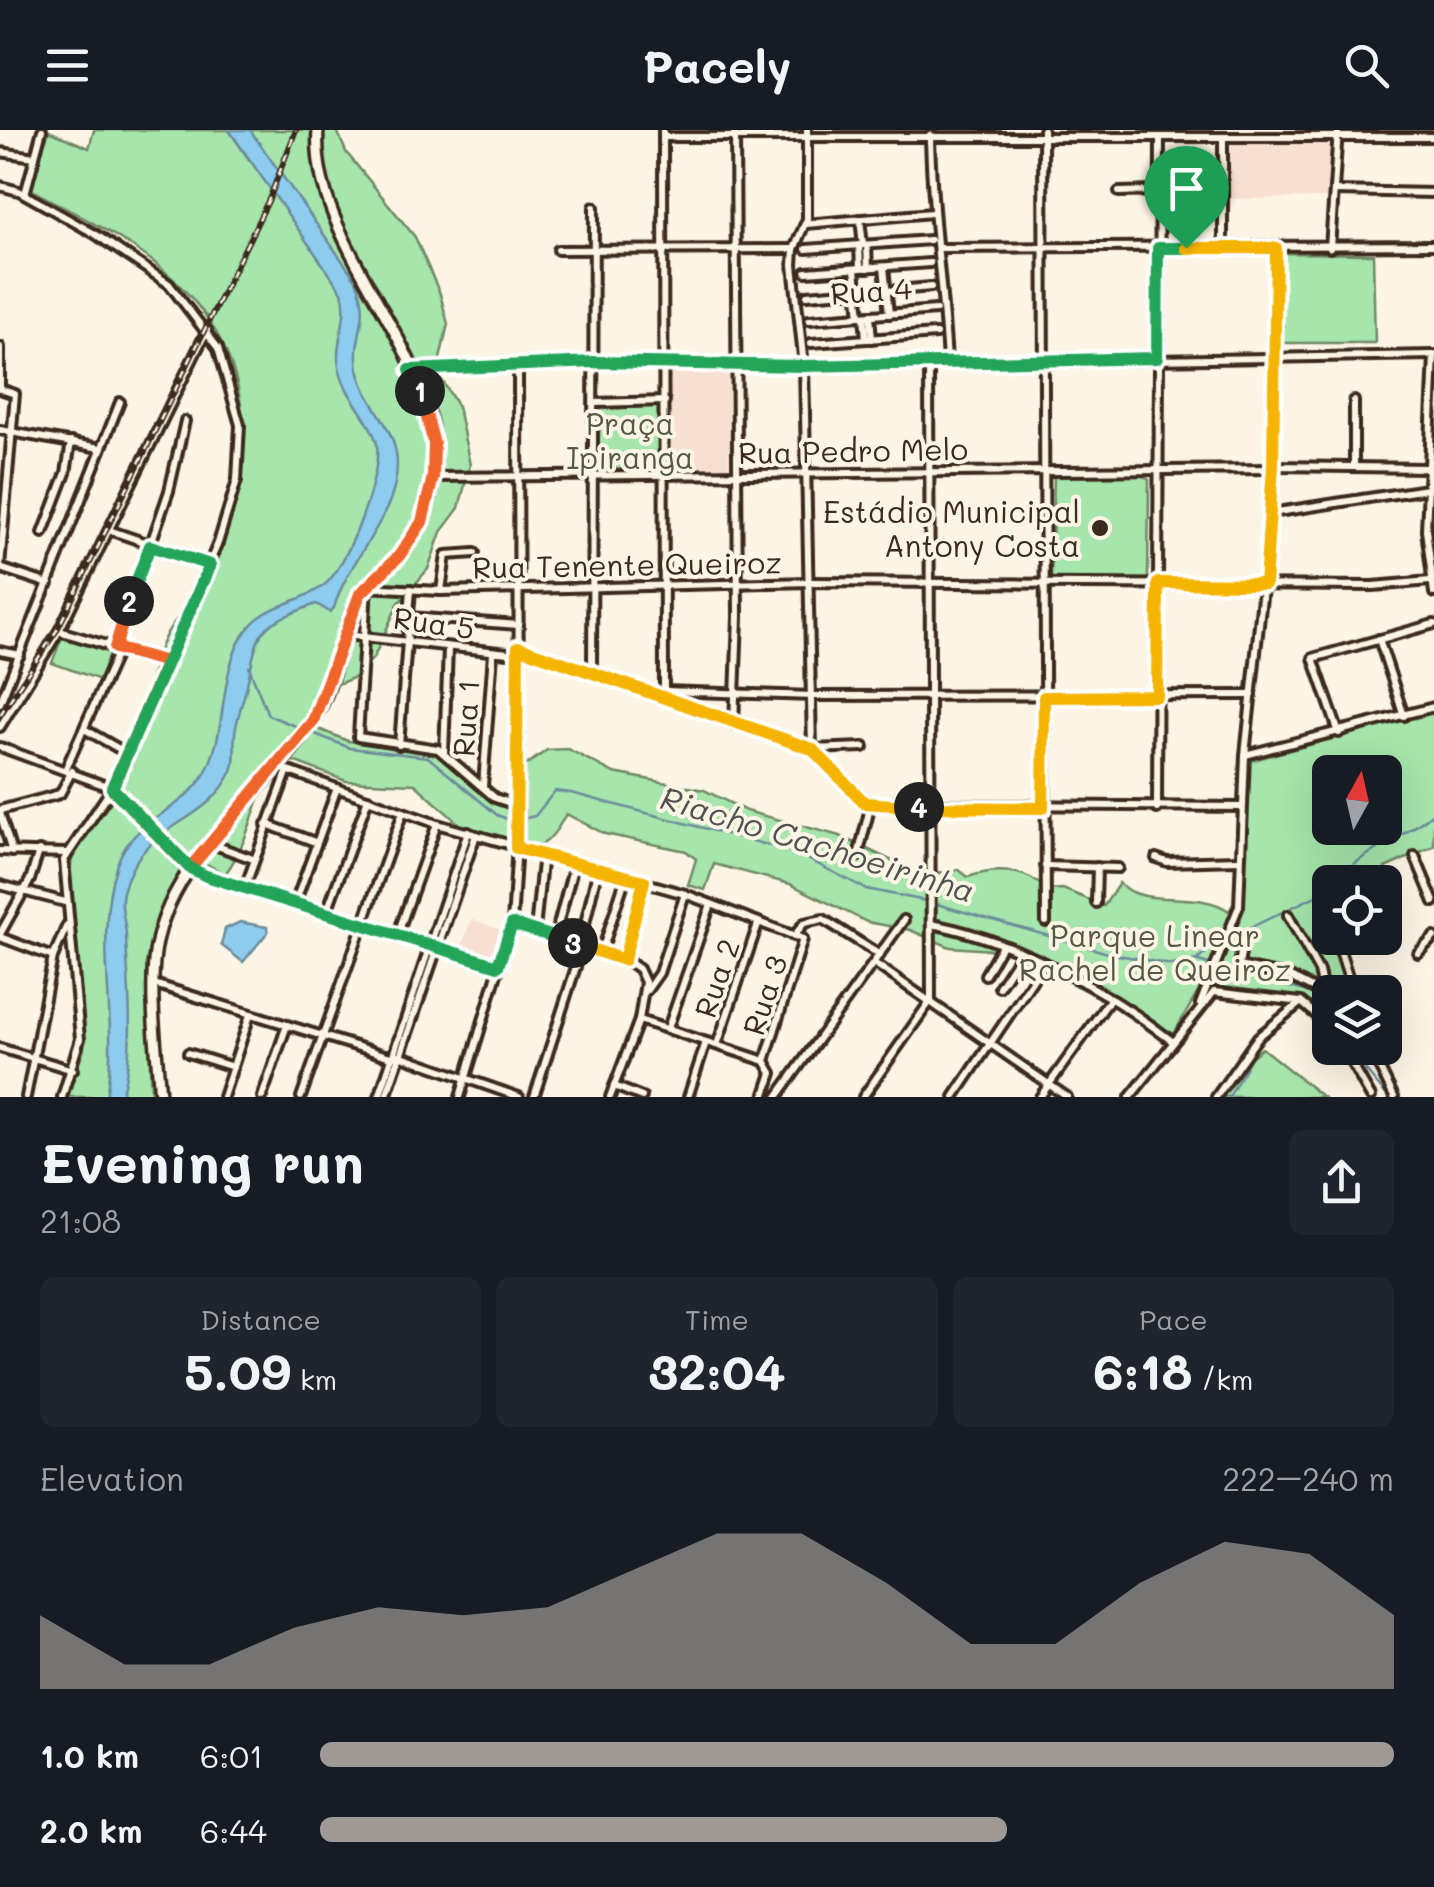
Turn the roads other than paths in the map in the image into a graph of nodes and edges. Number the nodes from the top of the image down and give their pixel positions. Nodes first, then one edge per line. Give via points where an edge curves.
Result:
1 (42, 130) edge
2 (318, 130) edge
3 (735, 133) edge
4 (807, 133) edge
5 (1043, 133) edge
6 (1078, 133) edge
7 (1338, 133) edge
8 (1368, 133) edge
9 (1414, 133) edge
10 (664, 134) edge
11 (930, 135) junction
12 (1434, 136) edge
13 (1160, 137) junction
14 (1223, 137) junction
15 (0, 152) edge
16 (35, 158) junction
17 (0, 186) edge
18 (1158, 191) junction
19 (1334, 191) junction
20 (1120, 192) dead end
21 (1434, 193) edge
22 (24, 194) junction
23 (594, 207) dead end
24 (932, 213) junction
25 (860, 219) junction
26 (806, 224) junction
27 (930, 240) dead end
28 (863, 245) junction
29 (1434, 246) edge
30 (1223, 247) junction
31 (940, 248) junction
32 (1042, 248) junction
33 (1158, 248) junction
34 (1276, 248) junction
35 (1330, 248) junction
36 (794, 249) junction
37 (806, 249) dead end
38 (558, 250) dead end
39 (594, 250) junction
40 (665, 250) junction
41 (735, 250) junction
42 (930, 263) dead end
43 (884, 267) junction
44 (861, 268) junction
45 (806, 272) dead end
46 (931, 287) dead end
47 (887, 290) junction
48 (857, 291) junction
49 (807, 295) dead end
50 (936, 310) dead end
51 (889, 314) junction
52 (864, 316) junction
53 (809, 320) dead end
54 (207, 330) junction
55 (936, 334) dead end
56 (869, 339) junction
57 (812, 343) dead end
58 (0, 347) edge
59 (1434, 355) edge
60 (1157, 358) junction
61 (1276, 358) junction
62 (1042, 360) junction
63 (594, 362) junction
64 (930, 362) junction
65 (947, 362) junction
66 (666, 363) junction
67 (736, 363) junction
68 (518, 366) junction
69 (804, 366) junction
70 (410, 370) junction
71 (0, 389) edge
72 (665, 401) junction
73 (1354, 401) dead end
74 (120, 402) dead end
75 (594, 403) junction
76 (185, 422) dead end
77 (0, 430) edge
78 (12, 431) junction
79 (70, 442) junction
80 (100, 448) junction
81 (1354, 466) junction
82 (1273, 468) junction
83 (932, 470) junction
84 (1043, 470) junction
85 (1430, 470) edge
86 (1156, 471) junction
87 (808, 473) junction
88 (518, 474) junction
89 (594, 474) junction
90 (664, 474) junction
91 (737, 475) junction
92 (433, 477) junction
93 (1427, 489) junction
94 (1271, 513) junction
95 (1430, 516) edge
96 (109, 530) junction
97 (43, 534) dead end
98 (150, 546) junction
99 (475, 552) dead end
100 (210, 565) junction
101 (0, 568) edge
102 (810, 582) junction
103 (933, 582) junction
104 (1044, 583) junction
105 (1158, 583) junction
106 (49, 584) junction
107 (738, 584) junction
108 (1265, 584) junction
109 (665, 586) junction
110 (366, 587) junction
111 (593, 588) junction
112 (1433, 588) edge
113 (411, 589) junction
114 (519, 589) junction
115 (441, 592) junction
116 (409, 617) junction
117 (1434, 624) edge
118 (519, 625) junction
119 (59, 631) junction
120 (345, 635) junction
121 (363, 636) junction
122 (1378, 639) junction
123 (406, 642) junction
124 (117, 648) junction
125 (448, 648) junction
126 (0, 651) edge
127 (518, 651) junction
128 (492, 652) junction
129 (20, 655) junction
130 (167, 662) junction
131 (592, 672) junction
132 (736, 692) junction
133 (664, 694) junction
134 (1252, 695) junction
135 (814, 696) junction
136 (933, 696) junction
137 (1157, 696) junction
138 (1044, 697) junction
139 (0, 703) edge
140 (1434, 706) edge
141 (1404, 716) junction
142 (734, 724) junction
143 (0, 727) edge
144 (86, 729) junction
145 (1339, 733) junction
146 (399, 745) junction
147 (0, 747) edge
148 (864, 747) dead end
149 (812, 749) junction
150 (444, 753) junction
151 (128, 754) junction
152 (1245, 755) junction
153 (283, 768) junction
154 (69, 770) junction
155 (112, 788) junction
156 (336, 788) junction
157 (482, 788) junction
158 (368, 799) junction
159 (870, 804) junction
160 (932, 807) junction
161 (1242, 807) junction
162 (519, 808) junction
163 (1043, 808) junction
164 (1157, 808) junction
165 (0, 812) edge
166 (403, 812) junction
167 (266, 824) junction
168 (436, 824) junction
169 (472, 833) junction
170 (315, 842) junction
171 (209, 843) junction
172 (516, 848) junction
173 (0, 851) edge
174 (12, 852) junction
175 (39, 852) junction
176 (66, 853) junction
177 (543, 853) junction
178 (858, 856) dead end
179 (1415, 856) dead end
180 (1156, 858) dead end
181 (253, 859) junction
182 (1239, 860) junction
183 (575, 861) junction
184 (1045, 866) junction
185 (1097, 867) junction
186 (190, 868) junction
187 (598, 868) junction
188 (1118, 868) dead end
189 (626, 876) junction
190 (644, 881) junction
191 (0, 885) edge
192 (244, 887) junction
193 (24, 891) junction
194 (685, 894) junction
195 (65, 902) junction
196 (1434, 902) edge
197 (295, 903) junction
198 (1096, 903) dead end
199 (710, 904) junction
200 (328, 912) junction
201 (1288, 915) dead end
202 (904, 920) dead end
203 (931, 920) junction
204 (360, 921) junction
205 (1046, 922) dead end
206 (512, 924) junction
207 (758, 924) junction
208 (67, 925) junction
209 (535, 930) junction
210 (398, 933) junction
211 (0, 936) edge
212 (555, 936) junction
213 (794, 936) junction
214 (1434, 936) edge
215 (434, 945) junction
216 (582, 945) junction
217 (1001, 947) junction
218 (602, 951) junction
219 (1241, 953) dead end
220 (880, 954) junction
221 (1418, 954) dead end
222 (1020, 955) junction
223 (53, 957) junction
224 (624, 960) junction
225 (874, 962) junction
226 (1042, 965) junction
227 (498, 966) junction
228 (985, 975) dead end
229 (1320, 975) edge
230 (154, 984) junction
231 (999, 987) dead end
232 (1312, 987) edge
233 (646, 992) junction
234 (1111, 998) junction
235 (930, 1000) junction
236 (1301, 1002) junction
237 (1200, 1004) junction
238 (1312, 1011) edge
239 (250, 1015) junction
240 (639, 1020) junction
241 (287, 1026) junction
242 (668, 1028) junction
243 (324, 1037) junction
244 (1172, 1041) junction
245 (706, 1042) junction
246 (992, 1044) junction
247 (716, 1045) junction
248 (0, 1048) edge
249 (188, 1053) dead end
250 (34, 1056) junction
251 (395, 1056) junction
252 (767, 1063) junction
253 (1352, 1065) edge
254 (1378, 1065) edge
255 (233, 1067) junction
256 (73, 1070) junction
257 (467, 1076) junction
258 (1049, 1084) junction
259 (614, 1086) junction
260 (26, 1097) edge
261 (62, 1097) edge
262 (160, 1097) edge
263 (223, 1097) edge
264 (262, 1097) edge
265 (301, 1097) edge
266 (378, 1097) edge
267 (386, 1097) edge
268 (460, 1097) edge
269 (520, 1097) edge
270 (534, 1097) edge
271 (610, 1097) edge
272 (642, 1097) edge
273 (688, 1097) edge
274 (764, 1097) edge
275 (777, 1097) edge
276 (863, 1097) edge
277 (954, 1097) edge
278 (1040, 1097) edge
279 (1066, 1097) edge
280 (1130, 1097) edge
281 (1216, 1097) edge
282 (1370, 1097) edge
283 (1394, 1097) edge

1 - 16 street
2 - 70 main road via 318,160 339,227
3 - 4 street
3 - 10 street
3 - 41 street
4 - 11 street
4 - 26 street
5 - 6 street
5 - 11 street
5 - 32 street
6 - 13 street
7 - 8 street
7 - 14 street
7 - 19 street
8 - 9 street
9 - 12 street
10 - 40 street
11 - 24 street
13 - 14 street
13 - 18 street
14 - 30 street
15 - 16 street
16 - 22 street
17 - 22 street
18 - 20 street
18 - 33 street
19 - 21 street
19 - 35 street
22 - 54 street via 147,266
23 - 39 street
24 - 25 street
24 - 31 street
25 - 26 street
25 - 28 street
26 - 36 street
27 - 28 street
28 - 37 street
28 - 44 street
29 - 35 street
30 - 33 street
30 - 34 street
31 - 32 street
31 - 65 street
32 - 33 street
32 - 62 street
33 - 60 street
34 - 35 street
34 - 61 street
36 - 41 street
36 - 69 street
38 - 39 street
39 - 40 street
39 - 63 street
40 - 41 street
40 - 66 street
41 - 67 street
42 - 43 street
43 - 44 street
43 - 47 street
44 - 45 street
44 - 48 street
46 - 47 street
47 - 51 street
48 - 49 street
48 - 52 street
50 - 51 street, Rua 4
51 - 52 street, Rua 4
52 - 53 street, Rua 4
52 - 56 street
54 - 96 street
54 - 100 street via 232,385 241,458
55 - 56 street
56 - 57 street
58 - 71 street
59 - 61 street
59 - 85 street
60 - 61 street
60 - 62 street
60 - 86 street
61 - 82 street
62 - 65 street
62 - 84 street
63 - 66 street
63 - 68 street
63 - 75 street
64 - 65 street
64 - 69 street
64 - 83 street
66 - 67 street
66 - 72 street
67 - 69 street
67 - 91 street
68 - 70 street
68 - 88 street
69 - 87 street
70 - 92 main road via 429,418
71 - 78 street via 14,390
72 - 75 street
72 - 90 street
73 - 81 street
74 - 80 street
75 - 89 street
76 - 98 street
77 - 78 street
78 - 79 street
78 - 101 street
79 - 80 street
79 - 97 street
80 - 106 street
81 - 82 street, Rua Pedro Melo
81 - 85 street, Rua Pedro Melo
82 - 86 street, Rua Pedro Melo
82 - 94 street
83 - 84 street, Rua Pedro Melo
83 - 87 street, Rua Pedro Melo
83 - 103 street
84 - 86 street, Rua Pedro Melo
84 - 104 street
85 - 93 street
86 - 105 street
87 - 91 street, Rua Pedro Melo
87 - 102 street
88 - 89 street, Rua Pedro Melo
88 - 92 street, Rua Pedro Melo
88 - 114 street
89 - 90 street, Rua Pedro Melo
89 - 111 street
90 - 91 street, Rua Pedro Melo
90 - 109 street
91 - 107 street
92 - 110 main road via 414,536
93 - 94 street
93 - 95 street
94 - 108 street
95 - 112 street
96 - 98 street
96 - 119 street
98 - 100 street
98 - 124 street
99 - 115 street via 446,554
100 - 130 street
101 - 106 street
102 - 103 street, Rua Tenente Queiroz
102 - 107 street, Rua Tenente Queiroz
102 - 135 street
103 - 104 street, Rua Tenente Queiroz
103 - 136 street
104 - 105 street, Rua Tenente Queiroz
104 - 138 street
105 - 108 street, Rua Tenente Queiroz
105 - 137 street
106 - 129 street
107 - 109 street, Rua Tenente Queiroz
107 - 132 street
108 - 112 street, Rua Tenente Queiroz
108 - 134 street
109 - 111 street, Rua Tenente Queiroz
109 - 133 street
110 - 113 street, Rua Tenente Queiroz
110 - 120 main road
110 - 121 street
111 - 114 street, Rua Tenente Queiroz
111 - 131 street
113 - 115 street, Rua Tenente Queiroz
113 - 116 street
114 - 115 street, Rua Tenente Queiroz
114 - 118 street
116 - 118 street
116 - 123 street
117 - 122 street
118 - 127 street
119 - 124 street
119 - 143 street
120 - 121 street, Rua 5
120 - 153 main road via 331,684
121 - 123 street, Rua 5
121 - 146 street via 357,735 364,742
122 - 141 street
122 - 145 street via 1313,659
123 - 125 street, Rua 5
123 - 146 street
124 - 130 street
124 - 144 street
125 - 128 street, Rua 5
125 - 150 street
126 - 129 street
127 - 128 street, Rua 5
127 - 131 street, Rua 5
127 - 162 street
128 - 157 street, Rua 1
129 - 139 street
130 - 151 street
131 - 133 street, Rua 5
132 - 133 street
132 - 135 street
132 - 142 street
133 - 142 street, Rua 5
134 - 137 street
134 - 152 street
135 - 136 street
135 - 149 street
136 - 138 street
136 - 160 street
137 - 138 street
137 - 164 street
138 - 163 street
140 - 141 street
141 - 145 street
142 - 149 street, Rua 5
144 - 151 street
144 - 154 street
145 - 152 street
146 - 150 street
147 - 154 street
148 - 149 street
149 - 159 street
150 - 157 street
151 - 155 street
152 - 161 street
153 - 156 street
153 - 167 street
153 - 171 main road
154 - 155 street
154 - 165 street via 60,794
155 - 176 street
155 - 186 street
156 - 158 street
156 - 170 street
157 - 162 street
158 - 166 street
158 - 200 street
159 - 160 street
159 - 178 street
160 - 163 street
160 - 203 street
161 - 164 street
161 - 182 street
162 - 172 street
163 - 164 street
163 - 184 street
165 - 174 street
166 - 168 street
166 - 204 street
167 - 170 street
167 - 181 street
168 - 169 street
168 - 210 street
169 - 172 street
169 - 215 street
170 - 197 street
171 - 181 street
171 - 186 main road
172 - 177 street
172 - 206 street
173 - 174 street
174 - 175 street
175 - 176 street
175 - 193 street
176 - 195 street
177 - 183 street
177 - 209 street
179 - 196 street
180 - 182 street
181 - 192 street
182 - 237 street via 1239,906
183 - 187 street
183 - 212 street
184 - 185 street
184 - 205 street
185 - 188 street
185 - 198 street
186 - 192 street
186 - 230 main road via 160,931
187 - 189 street
187 - 216 street
189 - 190 street
189 - 218 street
190 - 194 street
190 - 224 street
191 - 193 street
192 - 197 street
193 - 195 street
193 - 211 street
194 - 199 street
194 - 233 street
195 - 208 street
197 - 200 street
199 - 207 street
199 - 242 street
200 - 204 street
201 - 229 street
202 - 220 street
203 - 217 street
203 - 235 street
204 - 210 street
204 - 243 street
206 - 209 street
206 - 227 street
207 - 213 street
207 - 247 street, Rua 2
208 - 223 street
208 - 256 street via 80,1029
209 - 212 street
210 - 215 street
211 - 223 street
212 - 216 street
213 - 220 street via 804,922 823,919
213 - 252 street, Rua 3 via 804,943
214 - 221 street
215 - 227 street
215 - 251 street
216 - 218 street
216 - 270 street
217 - 222 street
217 - 228 street
218 - 224 street
219 - 232 street via 1239,966
220 - 225 street
222 - 226 street
222 - 231 street
223 - 250 street
224 - 233 street via 644,975
225 - 235 street
225 - 275 street
226 - 234 street
226 - 246 street
227 - 257 street
230 - 239 street
230 - 262 main road
233 - 240 street
234 - 244 street
234 - 258 street
235 - 246 street
235 - 276 street
236 - 237 street via 1219,991
236 - 238 street
236 - 281 street via 1258,1037
237 - 244 street
239 - 241 street
239 - 255 street
240 - 242 street
240 - 259 street
241 - 243 street
241 - 264 street
242 - 245 street
243 - 251 street
243 - 265 street
244 - 280 street
245 - 247 street
245 - 273 street
246 - 258 street
246 - 277 street
247 - 252 street
248 - 250 street
249 - 255 street
250 - 256 street
250 - 260 street
251 - 257 street
251 - 266 street
251 - 267 street
252 - 274 street, Rua 3 via 772,1073
253 - 282 street
254 - 283 street
255 - 263 street
256 - 261 street
257 - 268 street
257 - 269 street
258 - 278 street
258 - 279 street
259 - 271 street
259 - 272 street

